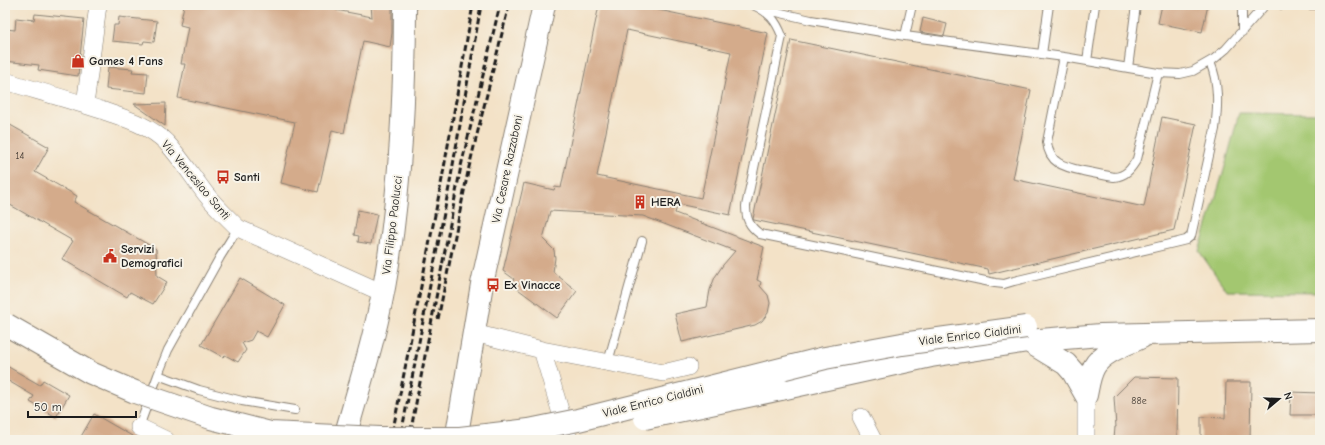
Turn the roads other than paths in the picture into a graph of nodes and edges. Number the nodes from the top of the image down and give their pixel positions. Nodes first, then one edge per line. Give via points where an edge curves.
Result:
1 (98, 5) edge
2 (405, 5) edge
3 (544, 5) edge
4 (753, 5) edge
5 (912, 5) edge
6 (1049, 5) edge
7 (1095, 5) edge
8 (1136, 5) edge
9 (1242, 5) edge
10 (1265, 5) edge
11 (1282, 5) edge
12 (1320, 5) edge
13 (762, 9) junction
14 (1242, 32) junction
15 (905, 36) junction
16 (1042, 54) junction
17 (1064, 57) junction
18 (1087, 61) junction
19 (1210, 62) junction
20 (1128, 68) junction
21 (1158, 73) junction
22 (5, 82) edge
23 (85, 105) junction
24 (238, 228) junction
25 (642, 241) dead end
26 (383, 293) junction
27 (1320, 316) edge
28 (6, 330) edge
29 (1320, 330) edge
30 (474, 333) junction
31 (1027, 334) junction
32 (1148, 334) junction
33 (542, 350) junction
34 (608, 362) junction
35 (688, 367) dead end
36 (158, 375) junction
37 (1086, 395) junction
38 (295, 410) dead end
39 (862, 417) dead end
40 (139, 427) joint
41 (166, 440) edge
42 (242, 440) edge
43 (344, 440) edge
44 (456, 440) edge
45 (552, 440) edge
46 (569, 440) edge
47 (873, 440) edge
48 (1086, 440) edge

1 - 23 street
2 - 26 main road, Via Filippo Paolucci via 401,152
3 - 30 main road, Via Cesare Razzaboni via 482,284
4 - 13 lane
5 - 15 lane
6 - 16 lane
7 - 18 lane
8 - 20 lane
9 - 14 lane
10 - 14 lane
11 - 12 lane
13 - 15 lane
13 - 19 lane via 772,16 782,36 746,206 747,221 753,229 760,234 995,283 1004,284 1186,240 1191,236 1217,116 1216,80
14 - 19 lane
15 - 16 lane
16 - 17 lane
17 - 18 lane
17 - 21 lane via 1047,142 1050,155 1064,166 1114,178 1126,174 1137,159
18 - 20 lane
19 - 21 lane via 1193,71 1180,74
20 - 21 lane
22 - 23 street, Via Venceslao Santi
23 - 24 street, Via Venceslao Santi via 138,123 152,131 165,142 205,194
24 - 26 street, Via Venceslao Santi
24 - 36 lane via 168,350
25 - 34 lane
26 - 43 main road, Via Filippo Paolucci
27 - 31 main road, Viale Enrico Cialdini via 1102,320
28 - 31 main road, Viale Enrico Cialdini, bridge via 91,373 210,418 270,433 380,438 460,438 529,430 825,358 902,344
28 - 42 main road, Viale Enrico Cialdini via 71,378 132,405
29 - 32 main road, Viale Enrico Cialdini
30 - 33 street
30 - 44 main road, Via Cesare Razzaboni
31 - 32 main road, Viale Enrico Cialdini
31 - 37 main road via 1066,364
31 - 45 main road, Viale Enrico Cialdini, bridge
32 - 37 main road via 1099,360 1093,368
33 - 34 street
33 - 46 street
34 - 35 street via 664,373
36 - 38 lane via 214,394
36 - 40 lane
37 - 48 street
39 - 47 street
40 - 41 street

